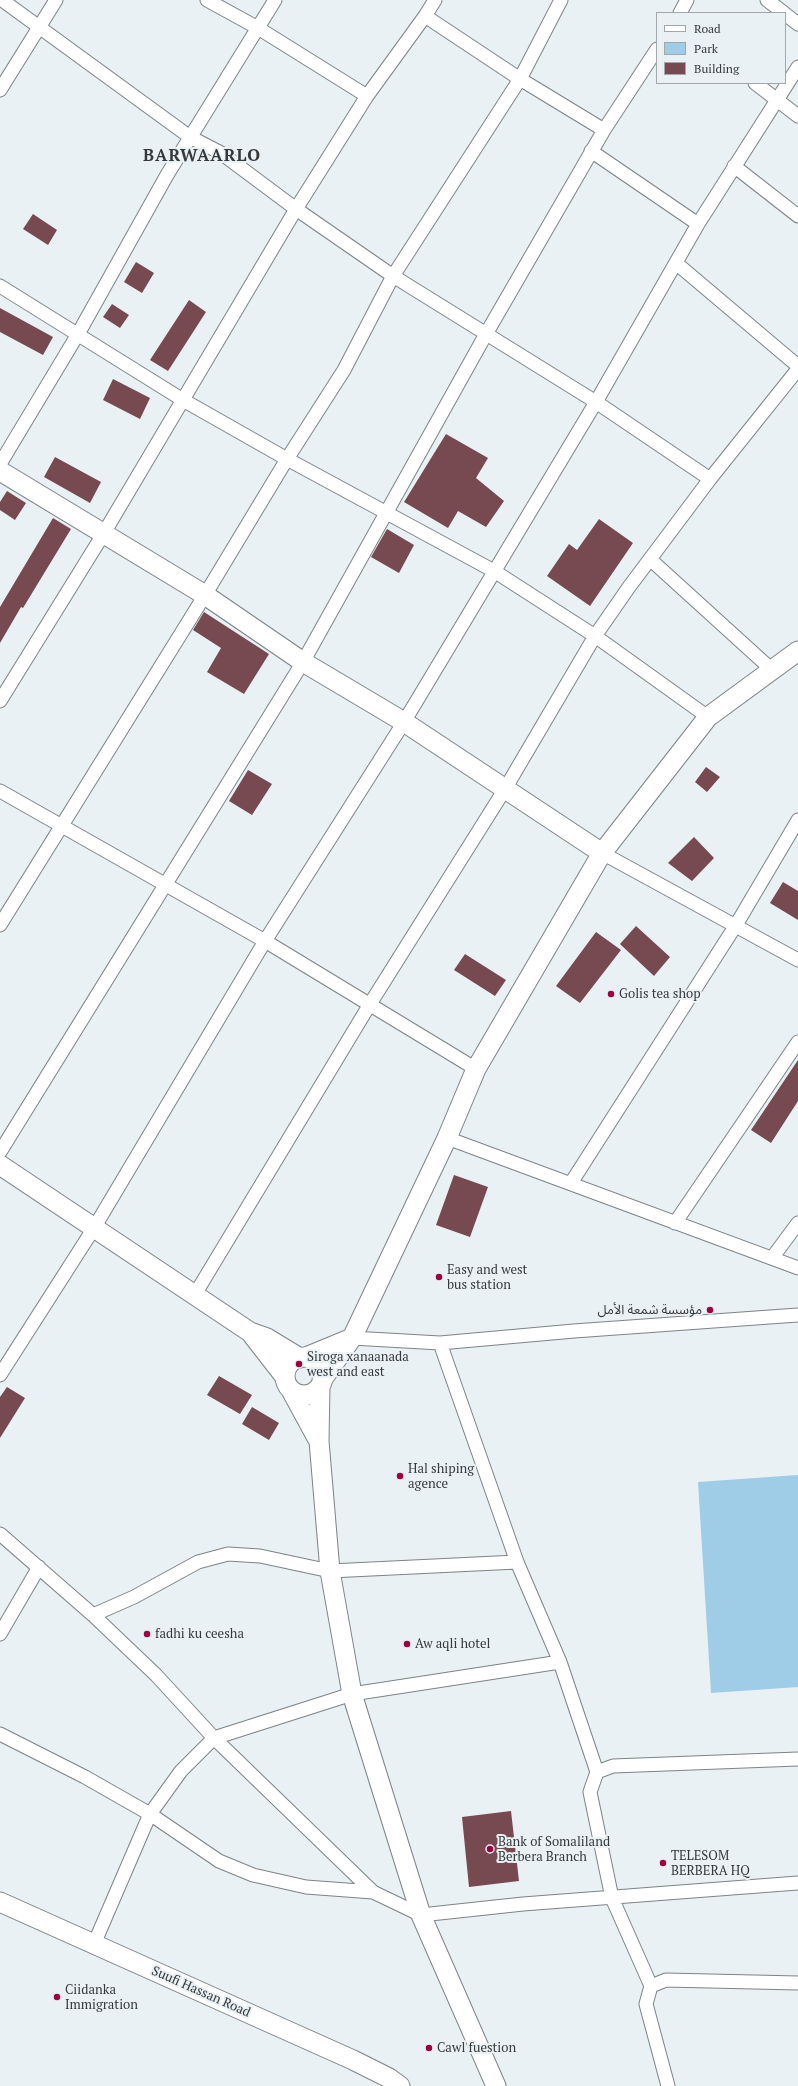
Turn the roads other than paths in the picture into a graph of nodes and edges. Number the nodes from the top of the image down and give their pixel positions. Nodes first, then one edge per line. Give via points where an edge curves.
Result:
1 (2, 0) edge
2 (56, 0) edge
3 (207, 0) edge
4 (275, 0) edge
5 (435, 0) edge
6 (561, 0) edge
7 (687, 0) edge
8 (767, 0) edge
9 (681, 12) edge
10 (782, 12) edge
11 (786, 15) edge
12 (425, 16) junction
13 (798, 24) edge
14 (38, 27) junction
15 (258, 28) junction
16 (656, 51) edge
17 (798, 67) edge
18 (520, 79) junction
19 (756, 84) edge
20 (0, 90) edge
21 (367, 96) junction
22 (776, 99) junction
23 (798, 116) edge
24 (604, 130) junction
25 (190, 138) junction
26 (591, 151) junction
27 (734, 166) junction
28 (296, 209) junction
29 (798, 216) edge
30 (698, 224) junction
31 (676, 263) junction
32 (393, 276) junction
33 (0, 286) edge
34 (78, 334) junction
35 (486, 334) junction
36 (798, 368) edge
37 (183, 400) junction
38 (596, 402) junction
39 (286, 459) junction
40 (0, 464) edge
41 (0, 471) edge
42 (710, 479) junction
43 (387, 514) junction
44 (104, 533) junction
45 (651, 560) junction
46 (494, 572) junction
47 (205, 595) junction
48 (595, 636) junction
49 (798, 651) edge
50 (303, 662) junction
51 (771, 669) junction
52 (0, 701) edge
53 (708, 717) junction
54 (404, 722) junction
55 (505, 789) junction
56 (0, 791) edge
57 (798, 820) edge
58 (61, 824) junction
59 (602, 853) junction
60 (167, 884) junction
61 (0, 925) edge
62 (736, 925) junction
63 (265, 941) junction
64 (798, 960) edge
65 (370, 1004) junction
66 (798, 1042) edge
67 (476, 1069) junction
68 (447, 1138) junction
69 (0, 1152) edge
70 (0, 1165) edge
71 (571, 1183) junction
72 (675, 1223) junction
73 (798, 1223) edge
74 (94, 1228) junction
75 (772, 1258) junction
76 (798, 1268) edge
77 (194, 1296) junction
78 (798, 1315) edge
79 (250, 1332) junction
80 (352, 1338) junction
81 (440, 1343) junction
82 (303, 1358) junction
83 (0, 1375) edge
84 (321, 1383) junction
85 (288, 1384) junction
86 (319, 1441) junction
87 (0, 1534) edge
88 (517, 1562) junction
89 (39, 1567) junction
90 (330, 1571) junction
91 (93, 1615) junction
92 (0, 1634) edge
93 (560, 1662) junction
94 (352, 1694) junction
95 (0, 1734) edge
96 (214, 1738) junction
97 (798, 1759) edge
98 (597, 1772) junction
99 (150, 1814) junction
100 (798, 1883) edge
101 (373, 1892) junction
102 (612, 1898) junction
103 (0, 1902) edge
104 (421, 1915) junction
105 (94, 1944) junction
106 (798, 1983) edge
107 (651, 1986) junction
108 (400, 2086) edge
109 (496, 2086) edge
110 (668, 2086) edge

1 - 14 street
2 - 14 street
3 - 15 street
4 - 15 street
5 - 12 street
6 - 18 street
7 - 9 street
8 - 10 street
11 - 13 street
12 - 18 street
12 - 21 street
14 - 20 street
14 - 25 street
15 - 21 street
15 - 25 street
16 - 24 street
17 - 22 street
18 - 24 street
18 - 32 street
19 - 22 street
21 - 28 street
22 - 23 street
22 - 27 street
24 - 26 street
25 - 28 street via 221,153
25 - 34 street
26 - 30 street
26 - 35 street
27 - 29 street
27 - 30 street
28 - 32 street
28 - 37 street
30 - 31 street
31 - 36 street
31 - 38 street
32 - 35 street
32 - 39 street via 344,370
33 - 34 street
34 - 37 street
34 - 40 street
35 - 38 street
35 - 43 street
36 - 42 street
37 - 39 street
37 - 44 street
38 - 42 street
38 - 46 street
39 - 43 street
39 - 47 street
41 - 44 street
42 - 45 street
43 - 46 street
43 - 50 street
44 - 47 street
44 - 52 street
45 - 48 street
45 - 51 street
46 - 48 street
46 - 54 street
47 - 50 street
47 - 58 street
48 - 53 street
48 - 55 street
49 - 51 street
50 - 54 street
50 - 60 street
51 - 53 street
53 - 59 street
54 - 55 street
54 - 63 street
55 - 59 street
55 - 65 street
56 - 58 street
57 - 62 street
58 - 60 street
58 - 61 street
59 - 62 street
59 - 67 street
60 - 63 street
60 - 69 street
62 - 64 street
62 - 71 street
63 - 65 street
63 - 74 street
65 - 67 street
65 - 77 street
66 - 72 street
67 - 68 street
68 - 71 street
68 - 80 street
70 - 74 street
71 - 72 street
72 - 75 street
73 - 75 street
74 - 77 street
74 - 83 street
75 - 76 street
77 - 79 street
78 - 81 street
79 - 82 street via 267,1338
79 - 85 street
80 - 81 street
80 - 82 street
80 - 84 street
81 - 88 street
82 - 84 street via 317,1363 322,1374
82 - 85 street via 290,1363
84 - 85 street via 316,1391 304,1395
84 - 86 street
85 - 86 street
86 - 90 street
87 - 89 street
88 - 90 street
88 - 93 street
89 - 91 street
89 - 92 street
90 - 91 street via 260,1556 228,1554 198,1562 147,1590
90 - 94 street
91 - 96 street via 156,1675
93 - 94 street
93 - 98 street
94 - 96 street
94 - 104 street
95 - 99 street via 85,1777
96 - 99 street via 181,1771
96 - 101 street
97 - 98 street via 613,1766
98 - 102 street via 590,1792
99 - 101 street via 219,1861 253,1875 306,1887
99 - 105 street
100 - 102 street
101 - 104 street
102 - 104 street
102 - 107 street
103 - 105 street, Suufi Hassan Road
104 - 109 street
105 - 108 street, Suufi Hassan Road via 353,2060
106 - 107 street via 666,1980
107 - 110 street via 646,2004

